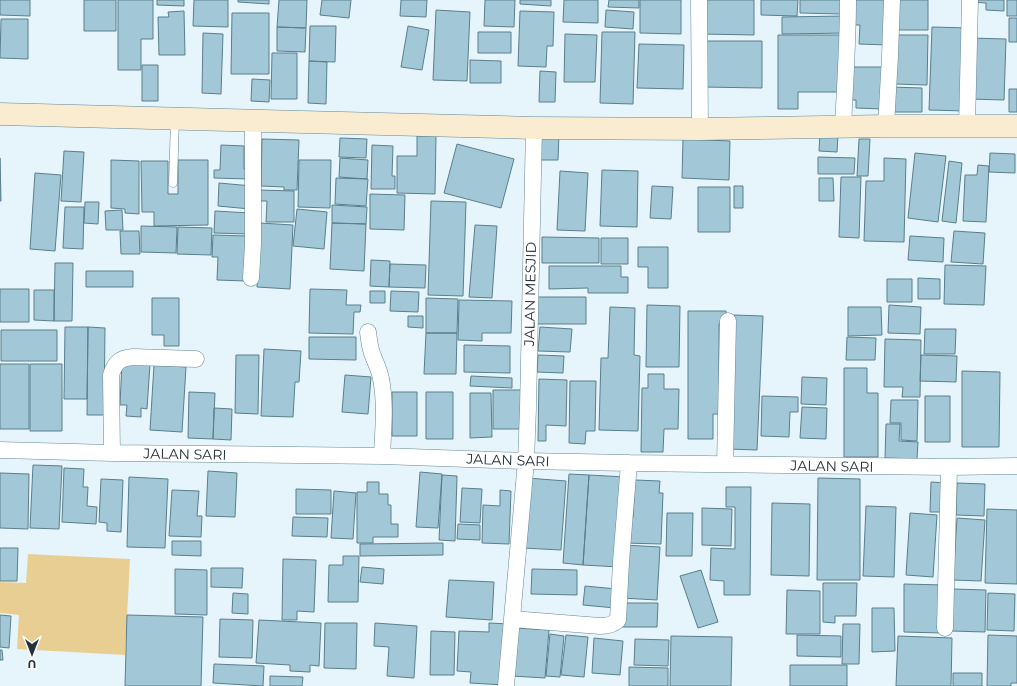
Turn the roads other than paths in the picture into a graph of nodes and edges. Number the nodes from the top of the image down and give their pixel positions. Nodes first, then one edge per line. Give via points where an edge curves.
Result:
1 (699, 0) edge
2 (848, 0) edge
3 (892, 0) edge
4 (970, 0) edge
5 (0, 114) edge
6 (175, 118) junction
7 (253, 121) junction
8 (886, 126) junction
9 (967, 126) junction
10 (1017, 126) edge
11 (844, 127) junction
12 (534, 128) junction
13 (700, 129) junction
14 (172, 183) dead end
15 (251, 278) dead end
16 (728, 321) dead end
17 (368, 332) dead end
18 (196, 359) dead end
19 (0, 450) edge
20 (112, 453) junction
21 (382, 456) junction
22 (526, 461) junction
23 (629, 463) junction
24 (725, 464) junction
25 (1017, 466) edge
26 (949, 467) junction
27 (512, 619) junction
28 (945, 628) dead end
29 (506, 686) edge

1 - 13 street
2 - 11 street
3 - 8 street
4 - 9 street
5 - 6 street
6 - 7 street
6 - 14 lane
7 - 12 street
7 - 15 street
8 - 9 street
8 - 11 street
9 - 10 street
11 - 13 street
12 - 13 street
12 - 22 street, JALAN MESJID
16 - 24 street
17 - 21 street via 372,356 383,387
18 - 20 street via 133,357 117,362 111,375
19 - 20 street, JALAN SARI
20 - 21 street, JALAN SARI
21 - 22 street, JALAN SARI
22 - 23 street, JALAN SARI
22 - 27 street, JALAN MESJID
23 - 24 street, JALAN SARI
23 - 27 street via 620,562 618,620 608,626 600,626
24 - 26 street, JALAN SARI
25 - 26 street, JALAN SARI
26 - 28 street
27 - 29 street, JALAN MESJID

